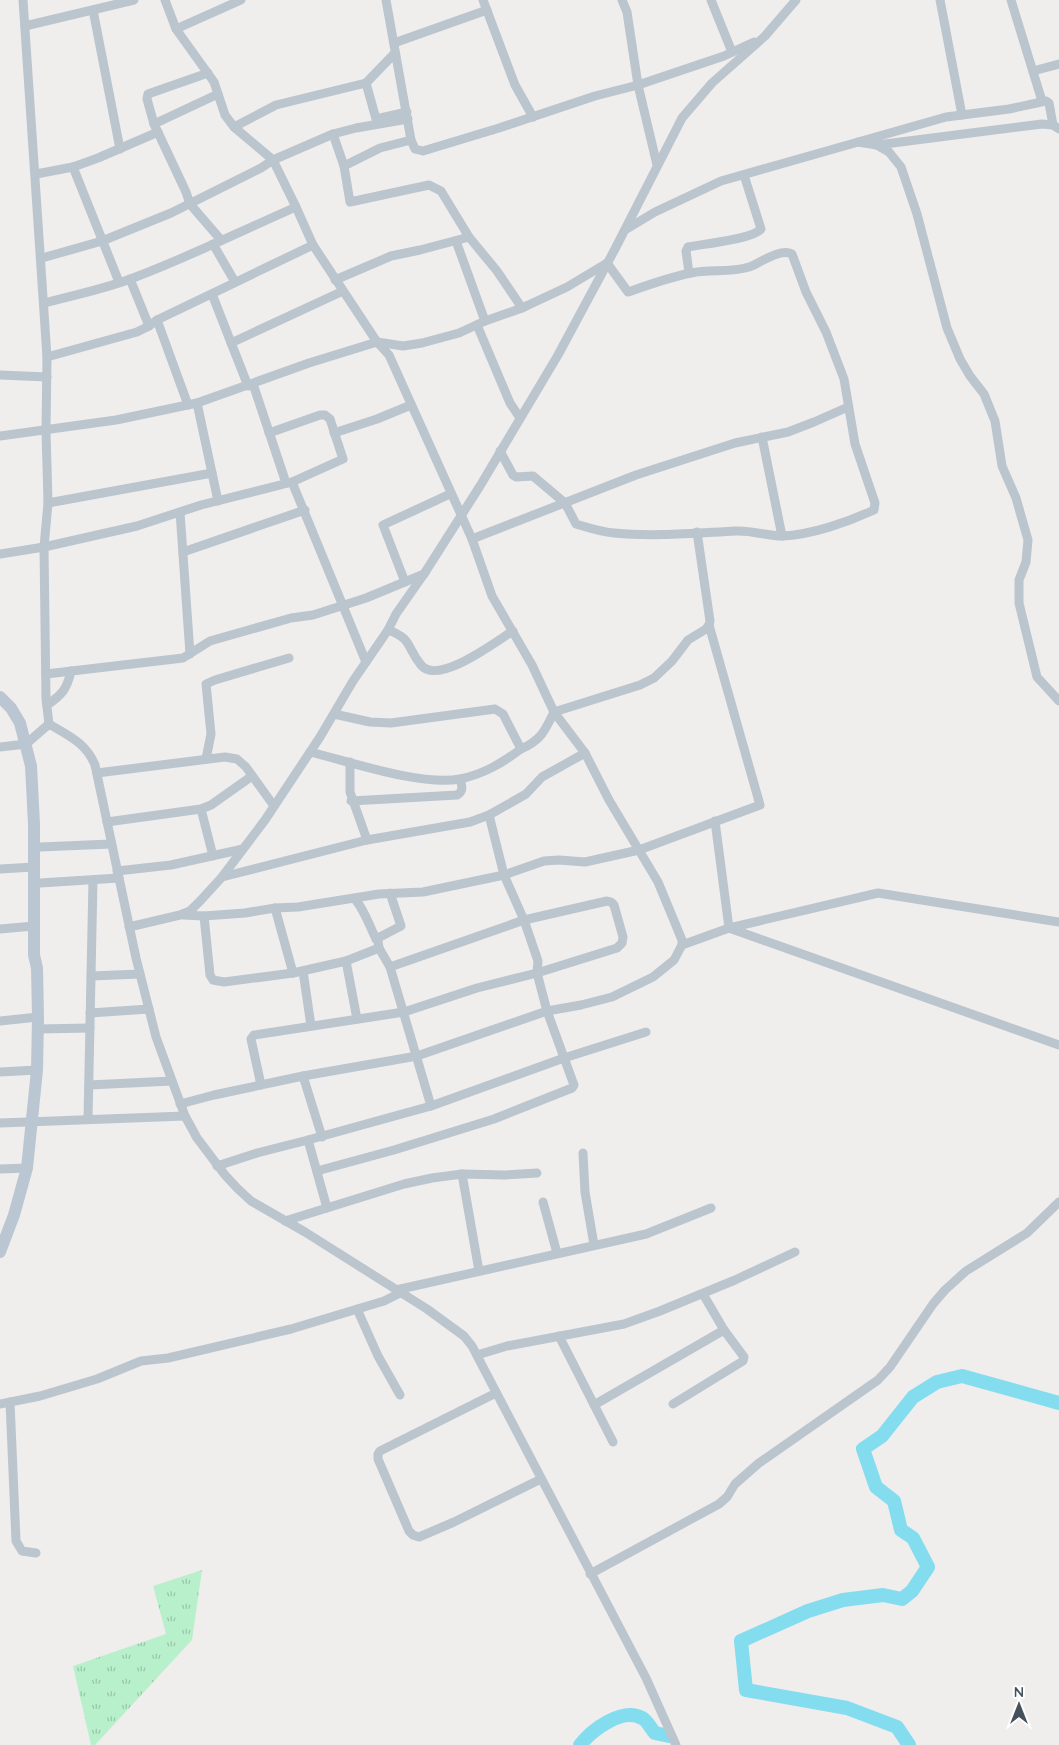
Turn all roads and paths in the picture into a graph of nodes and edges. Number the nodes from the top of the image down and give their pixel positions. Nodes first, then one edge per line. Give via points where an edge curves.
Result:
1 (24, 0) edge
2 (134, 0) edge
3 (165, 0) edge
4 (241, 0) edge
5 (386, 0) edge
6 (483, 0) edge
7 (622, 0) edge
8 (710, 0) edge
9 (796, 0) edge
10 (940, 0) edge
11 (1011, 0) edge
12 (94, 10) junction
13 (487, 10) junction
14 (25, 26) junction
15 (176, 29) junction
16 (765, 36) junction
17 (394, 43) junction
18 (732, 52) junction
19 (396, 53) junction
20 (1059, 64) edge
21 (1033, 71) junction
22 (208, 73) junction
23 (366, 83) junction
24 (638, 85) junction
25 (218, 94) junction
26 (1042, 101) junction
27 (962, 114) junction
28 (407, 116) junction
29 (533, 117) junction
30 (234, 127) junction
31 (1056, 127) edge
32 (156, 128) junction
33 (333, 134) junction
34 (411, 140) junction
35 (856, 141) junction
36 (876, 145) junction
37 (120, 149) junction
38 (273, 160) junction
39 (657, 165) junction
40 (344, 166) junction
41 (73, 167) junction
42 (36, 174) junction
43 (744, 175) junction
44 (190, 204) junction
45 (296, 207) junction
46 (624, 230) junction
47 (469, 236) junction
48 (102, 241) junction
49 (456, 241) junction
50 (217, 242) junction
51 (313, 245) junction
52 (42, 258) junction
53 (607, 263) junction
54 (690, 273) junction
55 (130, 279) junction
56 (335, 280) junction
57 (119, 282) junction
58 (235, 282) junction
59 (343, 291) junction
60 (212, 294) junction
61 (44, 303) junction
62 (522, 308) junction
63 (157, 320) junction
64 (481, 323) junction
65 (149, 326) junction
66 (377, 342) junction
67 (231, 343) junction
68 (47, 357) junction
69 (0, 375) edge
70 (47, 378) junction
71 (251, 385) junction
72 (192, 404) junction
73 (411, 405) junction
74 (848, 407) junction
75 (520, 418) junction
76 (46, 430) junction
77 (269, 433) junction
78 (334, 433) junction
79 (0, 436) edge
80 (762, 437) junction
81 (500, 451) junction
82 (212, 473) junction
83 (289, 482) junction
84 (450, 494) junction
85 (218, 501) junction
86 (48, 503) junction
87 (565, 503) junction
88 (305, 510) junction
89 (180, 512) junction
90 (460, 516) junction
91 (697, 532) junction
92 (782, 536) junction
93 (472, 539) junction
94 (44, 547) junction
95 (183, 552) junction
96 (0, 554) edge
97 (424, 574) junction
98 (405, 582) junction
99 (343, 606) junction
100 (709, 625) junction
101 (388, 630) junction
102 (512, 631) junction
103 (190, 654) junction
104 (289, 658) dead end
105 (366, 662) junction
106 (72, 671) junction
107 (46, 674) junction
108 (0, 688) edge
109 (0, 697) edge
110 (1059, 701) edge
111 (47, 704) junction
112 (554, 712) junction
113 (334, 714) junction
114 (49, 724) junction
115 (29, 741) junction
116 (0, 747) edge
117 (521, 750) junction
118 (310, 752) junction
119 (585, 753) junction
120 (206, 760) junction
121 (350, 762) junction
122 (97, 774) junction
123 (252, 776) junction
124 (460, 779) junction
125 (352, 801) junction
126 (274, 806) junction
127 (200, 809) junction
128 (489, 815) junction
129 (107, 822) junction
130 (716, 822) junction
131 (367, 840) junction
132 (111, 844) junction
133 (40, 847) junction
134 (243, 849) junction
135 (639, 850) junction
136 (212, 856) junction
137 (34, 867) junction
138 (0, 869) edge
139 (118, 874) junction
140 (504, 875) junction
141 (222, 877) junction
142 (93, 880) junction
143 (40, 883) junction
144 (390, 893) junction
145 (355, 899) junction
146 (275, 908) junction
147 (180, 915) junction
148 (204, 916) junction
149 (524, 920) junction
150 (1059, 922) edge
151 (34, 926) junction
152 (129, 927) junction
153 (729, 928) junction
154 (0, 929) edge
155 (378, 943) junction
156 (682, 945) junction
157 (346, 961) junction
158 (390, 967) junction
159 (37, 968) junction
160 (303, 971) junction
161 (292, 973) junction
162 (537, 973) junction
163 (140, 974) junction
164 (91, 976) junction
165 (149, 1008) junction
166 (404, 1012) junction
167 (547, 1012) junction
168 (90, 1013) junction
169 (357, 1019) junction
170 (0, 1021) edge
171 (38, 1023) junction
172 (311, 1026) junction
173 (90, 1028) junction
174 (646, 1032) dead end
175 (1059, 1045) edge
176 (417, 1056) junction
177 (564, 1058) junction
178 (37, 1070) junction
179 (0, 1072) edge
180 (304, 1076) junction
181 (172, 1081) junction
182 (89, 1084) junction
183 (260, 1085) junction
184 (180, 1104) junction
185 (431, 1106) junction
186 (185, 1116) junction
187 (88, 1119) junction
188 (33, 1121) junction
189 (0, 1123) edge
190 (322, 1137) junction
191 (308, 1140) junction
192 (583, 1153) dead end
193 (217, 1166) junction
194 (0, 1168) edge
195 (27, 1168) junction
196 (317, 1171) junction
197 (537, 1172) dead end
198 (462, 1174) junction
199 (543, 1202) dead end
200 (1059, 1202) edge
201 (327, 1208) junction
202 (711, 1208) dead end
203 (285, 1221) junction
204 (594, 1245) junction
205 (0, 1252) edge
206 (794, 1252) dead end
207 (557, 1253) junction
208 (479, 1272) junction
209 (398, 1291) junction
210 (703, 1294) junction
211 (357, 1309) junction
212 (724, 1330) junction
213 (559, 1336) junction
214 (476, 1355) junction
215 (496, 1393) junction
216 (400, 1395) dead end
217 (10, 1402) junction
218 (0, 1404) edge
219 (594, 1404) junction
220 (673, 1404) dead end
221 (613, 1442) dead end
222 (541, 1479) junction
223 (36, 1553) dead end
224 (590, 1574) junction
225 (676, 1745) edge

1 - 14 street
2 - 12 street
3 - 15 street
4 - 15 street
5 - 17 street
6 - 13 street
7 - 24 street via 627,12
8 - 18 street
9 - 16 street
10 - 27 street
11 - 21 street
12 - 14 street
12 - 37 street
13 - 17 street
13 - 29 street via 515,85
14 - 42 street
15 - 22 street
16 - 18 street
16 - 39 street via 692,103
17 - 19 street
18 - 24 street
19 - 23 street
19 - 28 street
20 - 21 street
21 - 26 street
22 - 25 street
22 - 32 street via 148,94
23 - 28 street via 376,119
23 - 30 street via 276,105
24 - 29 street
24 - 39 street
25 - 30 street
25 - 32 street
26 - 27 street via 1009,109
26 - 31 street via 1048,103
27 - 35 street
28 - 33 street
28 - 34 street
29 - 34 street via 423,151 415,148
30 - 38 street
31 - 36 street via 1042,124
32 - 37 street
32 - 44 street
33 - 38 street
33 - 40 street
34 - 40 street via 380,148
35 - 36 street
35 - 43 street
36 - 110 street via 889,152 901,167 947,328 960,359 984,394 996,420 1002,466 1016,498 1028,540 1026,562 1019,580 1019,603 1037,677
37 - 41 street
38 - 44 street
38 - 45 street
39 - 46 street
40 - 47 street via 350,202 429,186 438,188
41 - 42 street
41 - 48 street
42 - 52 street
43 - 46 street via 721,181
43 - 54 street via 761,230 730,240 688,247
44 - 48 street
44 - 50 street
45 - 50 street
45 - 51 street
46 - 53 street
47 - 49 street
47 - 62 street
48 - 52 street
48 - 57 street
49 - 56 street via 391,256
49 - 64 street
50 - 55 street
50 - 58 street
51 - 56 street
51 - 58 street
52 - 61 street
53 - 54 street via 628,292
53 - 62 street
53 - 75 street
54 - 74 street via 733,270 779,254 792,254 844,380
55 - 57 street
55 - 65 street
56 - 59 street
57 - 61 street
58 - 60 street
59 - 66 street
59 - 67 street
60 - 63 street
60 - 67 street
61 - 68 street
62 - 64 street
63 - 65 street
63 - 72 street
64 - 66 street via 422,343 403,346
64 - 75 street via 510,403
65 - 68 street
66 - 71 street
66 - 73 street via 389,355
67 - 71 street
68 - 70 street
69 - 70 street
70 - 76 street
71 - 72 street
71 - 77 street
72 - 76 street
72 - 82 street
73 - 78 street
73 - 84 street
74 - 80 street via 788,432
74 - 92 street via 855,444 875,507 833,526
75 - 81 street
76 - 79 street
76 - 86 street
77 - 78 street via 320,415 330,419
77 - 83 street
78 - 83 street via 343,459
80 - 87 street via 636,476
80 - 92 street
81 - 87 street via 513,475 534,476
81 - 90 street
82 - 85 street
82 - 86 street
83 - 85 street
83 - 88 street
84 - 90 street
84 - 98 street via 383,525
85 - 89 street
86 - 94 street
87 - 91 street via 576,524 597,530 635,535
87 - 93 street
88 - 95 street
88 - 99 street
89 - 94 street via 137,526
89 - 95 street
90 - 93 street
90 - 97 street
91 - 92 street via 737,531
91 - 100 street
93 - 102 street via 492,596
94 - 96 street
94 - 107 street
95 - 103 street
97 - 98 street
97 - 101 street
98 - 99 street
99 - 103 street via 210,641
99 - 105 street
100 - 112 street via 688,640 654,678
100 - 130 street via 760,805
101 - 102 street via 407,640 422,666 430,670 448,669 459,664
101 - 105 street
102 - 112 street
103 - 106 street via 183,658
104 - 120 street via 206,684 211,734
105 - 113 street
106 - 107 street
106 - 111 street via 60,696
107 - 111 street
108 - 115 main road via 22,710
109 - 115 main road via 11,708
111 - 114 street
112 - 117 street via 536,743
112 - 119 street
113 - 117 street via 384,723 495,708 503,714
113 - 118 street
114 - 115 street
114 - 122 street via 86,748
115 - 116 street
115 - 133 main road via 36,752 40,790
115 - 137 main road
117 - 124 street via 500,765
118 - 121 street
118 - 126 street
119 - 128 street via 542,777 526,794
119 - 135 street
120 - 122 street
120 - 123 street via 236,759
121 - 124 street via 420,778
121 - 125 street
122 - 129 street
123 - 126 street
123 - 127 street via 211,805
124 - 125 street via 462,788 457,795
125 - 131 street
126 - 134 street
127 - 129 street
127 - 136 street
128 - 131 street via 470,822
128 - 140 street
129 - 132 street
130 - 135 street
130 - 153 street
131 - 141 street
132 - 133 street
132 - 139 street
133 - 143 main road
134 - 136 street
134 - 141 street
135 - 140 street via 585,862 544,861
135 - 156 street via 658,882
136 - 139 street
137 - 138 street
137 - 151 main road
139 - 142 street
139 - 152 street
140 - 144 street via 423,892
140 - 149 street
141 - 147 street via 190,911
142 - 143 street
142 - 164 street
143 - 159 main road via 40,954
144 - 145 street
144 - 155 street via 401,926
145 - 146 street
145 - 155 street via 364,910
146 - 148 street
146 - 161 street
147 - 148 street
147 - 152 street
148 - 161 street via 213,980 224,982
149 - 158 street
149 - 162 street via 538,961
149 - 162 street via 611,902 623,937 617,948
150 - 153 street via 878,893
151 - 154 street
151 - 159 main road
152 - 163 street
153 - 156 street
153 - 175 street
155 - 157 street
155 - 158 street
156 - 167 street via 674,960 637,985 612,997
157 - 160 street
157 - 169 street
158 - 166 street
159 - 171 main road
160 - 161 street
160 - 172 street
162 - 166 street
162 - 167 street
163 - 164 street
163 - 165 street
164 - 168 street
165 - 168 street
165 - 181 street
166 - 169 street
166 - 176 street
167 - 176 street
167 - 177 street
168 - 173 street
169 - 172 street
170 - 171 street
171 - 173 street
171 - 178 main road
172 - 183 street via 252,1037
173 - 182 street
174 - 177 street
176 - 180 street
176 - 185 street
177 - 185 street
177 - 196 street via 574,1084 572,1088 494,1119
178 - 179 street
178 - 188 main road
180 - 183 street
180 - 190 street
181 - 182 street
181 - 184 street
182 - 187 street
183 - 184 street
184 - 186 street
185 - 190 street
186 - 187 street
186 - 193 street
187 - 188 street
188 - 189 street
188 - 195 main road
190 - 191 street
191 - 193 street
191 - 196 street
192 - 204 street via 584,1192
193 - 203 street via 252,1201
194 - 195 street
195 - 205 main road
196 - 201 street
197 - 198 street
198 - 201 street via 404,1184
198 - 208 street
199 - 207 street
200 - 224 street via 1027,1233 966,1271 946,1290 890,1367 866,1390 759,1463 735,1484 719,1504
201 - 203 street
202 - 204 street via 646,1234
203 - 209 street
204 - 207 street
206 - 210 street
207 - 208 street
208 - 209 street
209 - 211 street via 384,1301
209 - 214 street via 464,1336
210 - 212 street
210 - 213 street via 624,1324
211 - 216 street
211 - 217 street via 291,1329 168,1358 142,1361 97,1379
212 - 219 street
212 - 220 street via 744,1357 743,1361
213 - 214 street
213 - 219 street
214 - 215 street
215 - 222 street
215 - 222 street via 378,1454 409,1531 419,1537
217 - 218 street
217 - 223 street via 16,1541 22,1551
219 - 221 street
222 - 224 street
224 - 225 street via 646,1678

